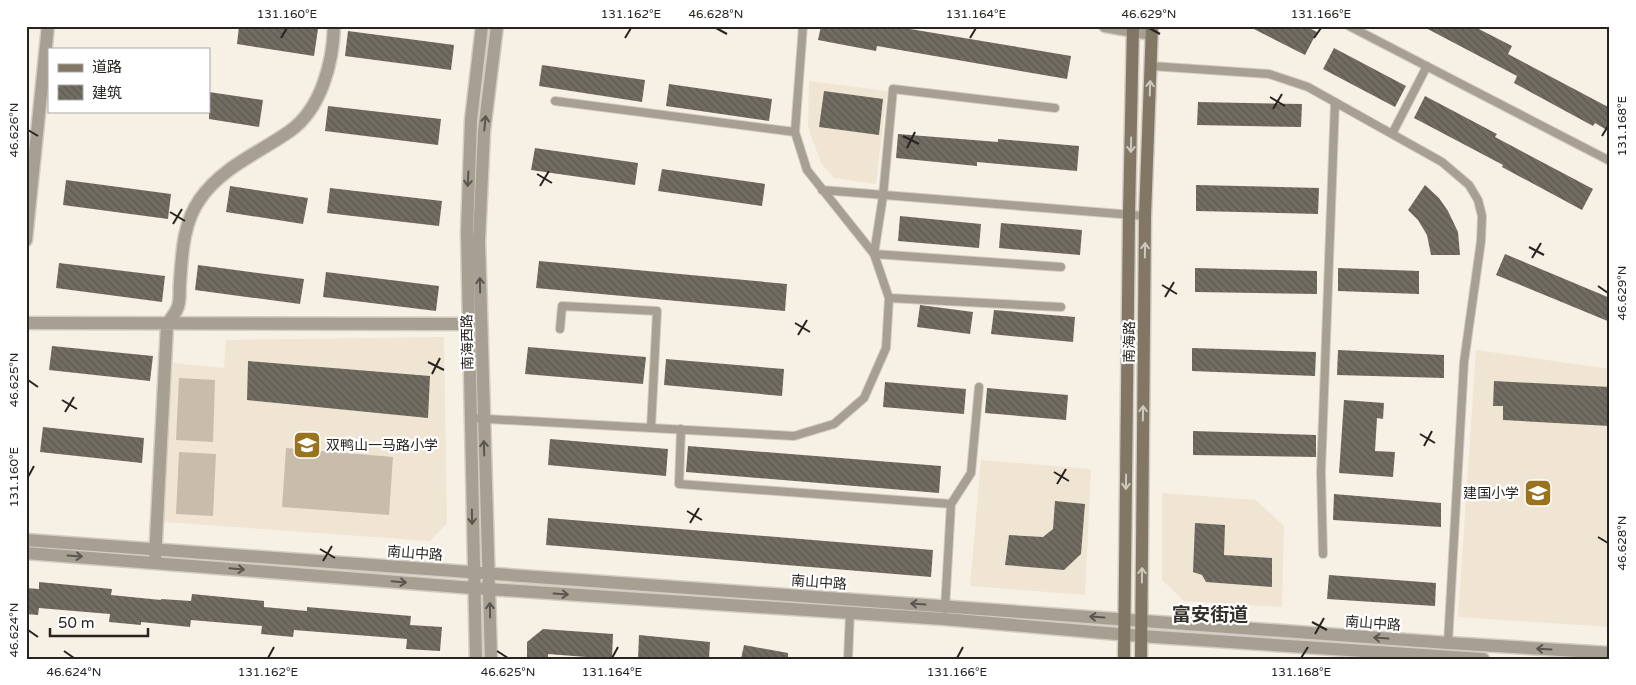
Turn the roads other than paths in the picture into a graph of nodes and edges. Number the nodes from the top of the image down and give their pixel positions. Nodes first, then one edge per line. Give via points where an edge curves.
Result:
1 (48, 26) edge
2 (334, 26) edge
3 (482, 26) edge
4 (497, 26) edge
5 (803, 26) edge
6 (1104, 26) edge
7 (1349, 26) edge
8 (1133, 29) edge
9 (1152, 30) edge
10 (1151, 66) junction
11 (1427, 66) junction
12 (555, 101) dead end
13 (1335, 102) junction
14 (1055, 108) dead end
15 (795, 132) junction
16 (1392, 134) junction
17 (1610, 161) edge
18 (822, 190) junction
19 (883, 196) junction
20 (1129, 215) junction
21 (1145, 216) junction
22 (26, 240) edge
23 (874, 254) junction
24 (1061, 267) dead end
25 (889, 298) junction
26 (1061, 307) dead end
27 (26, 323) edge
28 (468, 324) junction
29 (167, 325) junction
30 (560, 329) dead end
31 (979, 387) dead end
32 (470, 418) junction
33 (483, 418) junction
34 (651, 428) junction
35 (681, 429) junction
36 (951, 504) junction
37 (26, 540) edge
38 (156, 548) junction
39 (26, 553) edge
40 (1323, 554) dead end
41 (155, 562) junction
42 (473, 573) junction
43 (489, 574) junction
44 (473, 588) junction
45 (490, 589) junction
46 (945, 606) junction
47 (850, 613) junction
48 (944, 619) junction
49 (1124, 619) junction
50 (1141, 620) junction
51 (1124, 635) junction
52 (1141, 636) junction
53 (1448, 643) junction
54 (1610, 652) edge
55 (1418, 657) edge
56 (476, 659) edge
57 (491, 659) edge
58 (848, 659) edge
59 (1124, 659) edge
60 (1141, 659) edge
61 (1483, 659) edge

1 - 22 street
2 - 29 street via 332,53 314,104 291,130 230,169 200,198 189,218 184,239 178,307
3 -> 28 street, 南海西路 via 468,183
33 -> 4 street, 南海西路 via 479,241 484,131
5 - 15 lane
6 - 8 street
7 - 11 lane
8 - 9 street
8 -> 20 main road, 南海路
9 - 10 main road, 南海路
10 - 13 lane via 1269,74 1308,87
21 -> 10 main road, 南海路
11 - 16 lane
11 - 17 lane
12 - 15 lane
13 - 16 lane
13 - 40 lane via 1321,472
14 - 19 lane via 893,89
15 - 18 lane via 807,170
16 - 53 lane via 1442,162 1469,185 1482,216 1464,362
18 - 19 lane
18 - 23 lane
19 - 20 lane
19 - 23 lane
20 - 21 lane
20 -> 49 main road, 南海路
50 -> 21 main road, 南海路
23 - 24 lane
23 - 25 lane
25 - 26 lane
25 - 35 lane via 886,348 864,398 834,424 794,436
27 - 29 street
28 - 29 street
28 - 32 street, 南海西路
29 - 38 street
30 - 34 lane via 562,306 657,311
31 - 36 lane via 971,473
32 - 33 lane
32 -> 42 street, 南海西路
33 - 34 lane
43 -> 33 street, 南海西路
34 - 35 lane
35 - 36 lane via 679,484
36 - 46 lane
37 - 38 street, 南山中路
38 - 41 street
38 - 42 street, 南山中路
39 -> 41 street, 南山中路
41 -> 44 street, 南山中路
42 - 43 street, 南山中路
42 - 44 street, 南海西路
43 - 45 street, 南海西路
46 -> 43 street, 南山中路
44 - 45 street, 南山中路
44 - 56 street, 南海西路
45 -> 47 street, 南山中路
57 -> 45 street, 南海西路
46 - 48 lane
49 -> 46 street, 南山中路
47 - 48 street, 南山中路
47 - 58 lane
48 - 51 street, 南山中路
49 - 50 street, 南山中路
49 - 51 main road, 南海路
50 - 52 main road, 南海路
53 -> 50 street, 南山中路
51 - 52 street, 南山中路
51 - 59 main road, 南海路
52 - 55 street, 南山中路
52 - 60 main road, 南海路
54 -> 53 street, 南山中路
55 - 61 street, 南山中路

